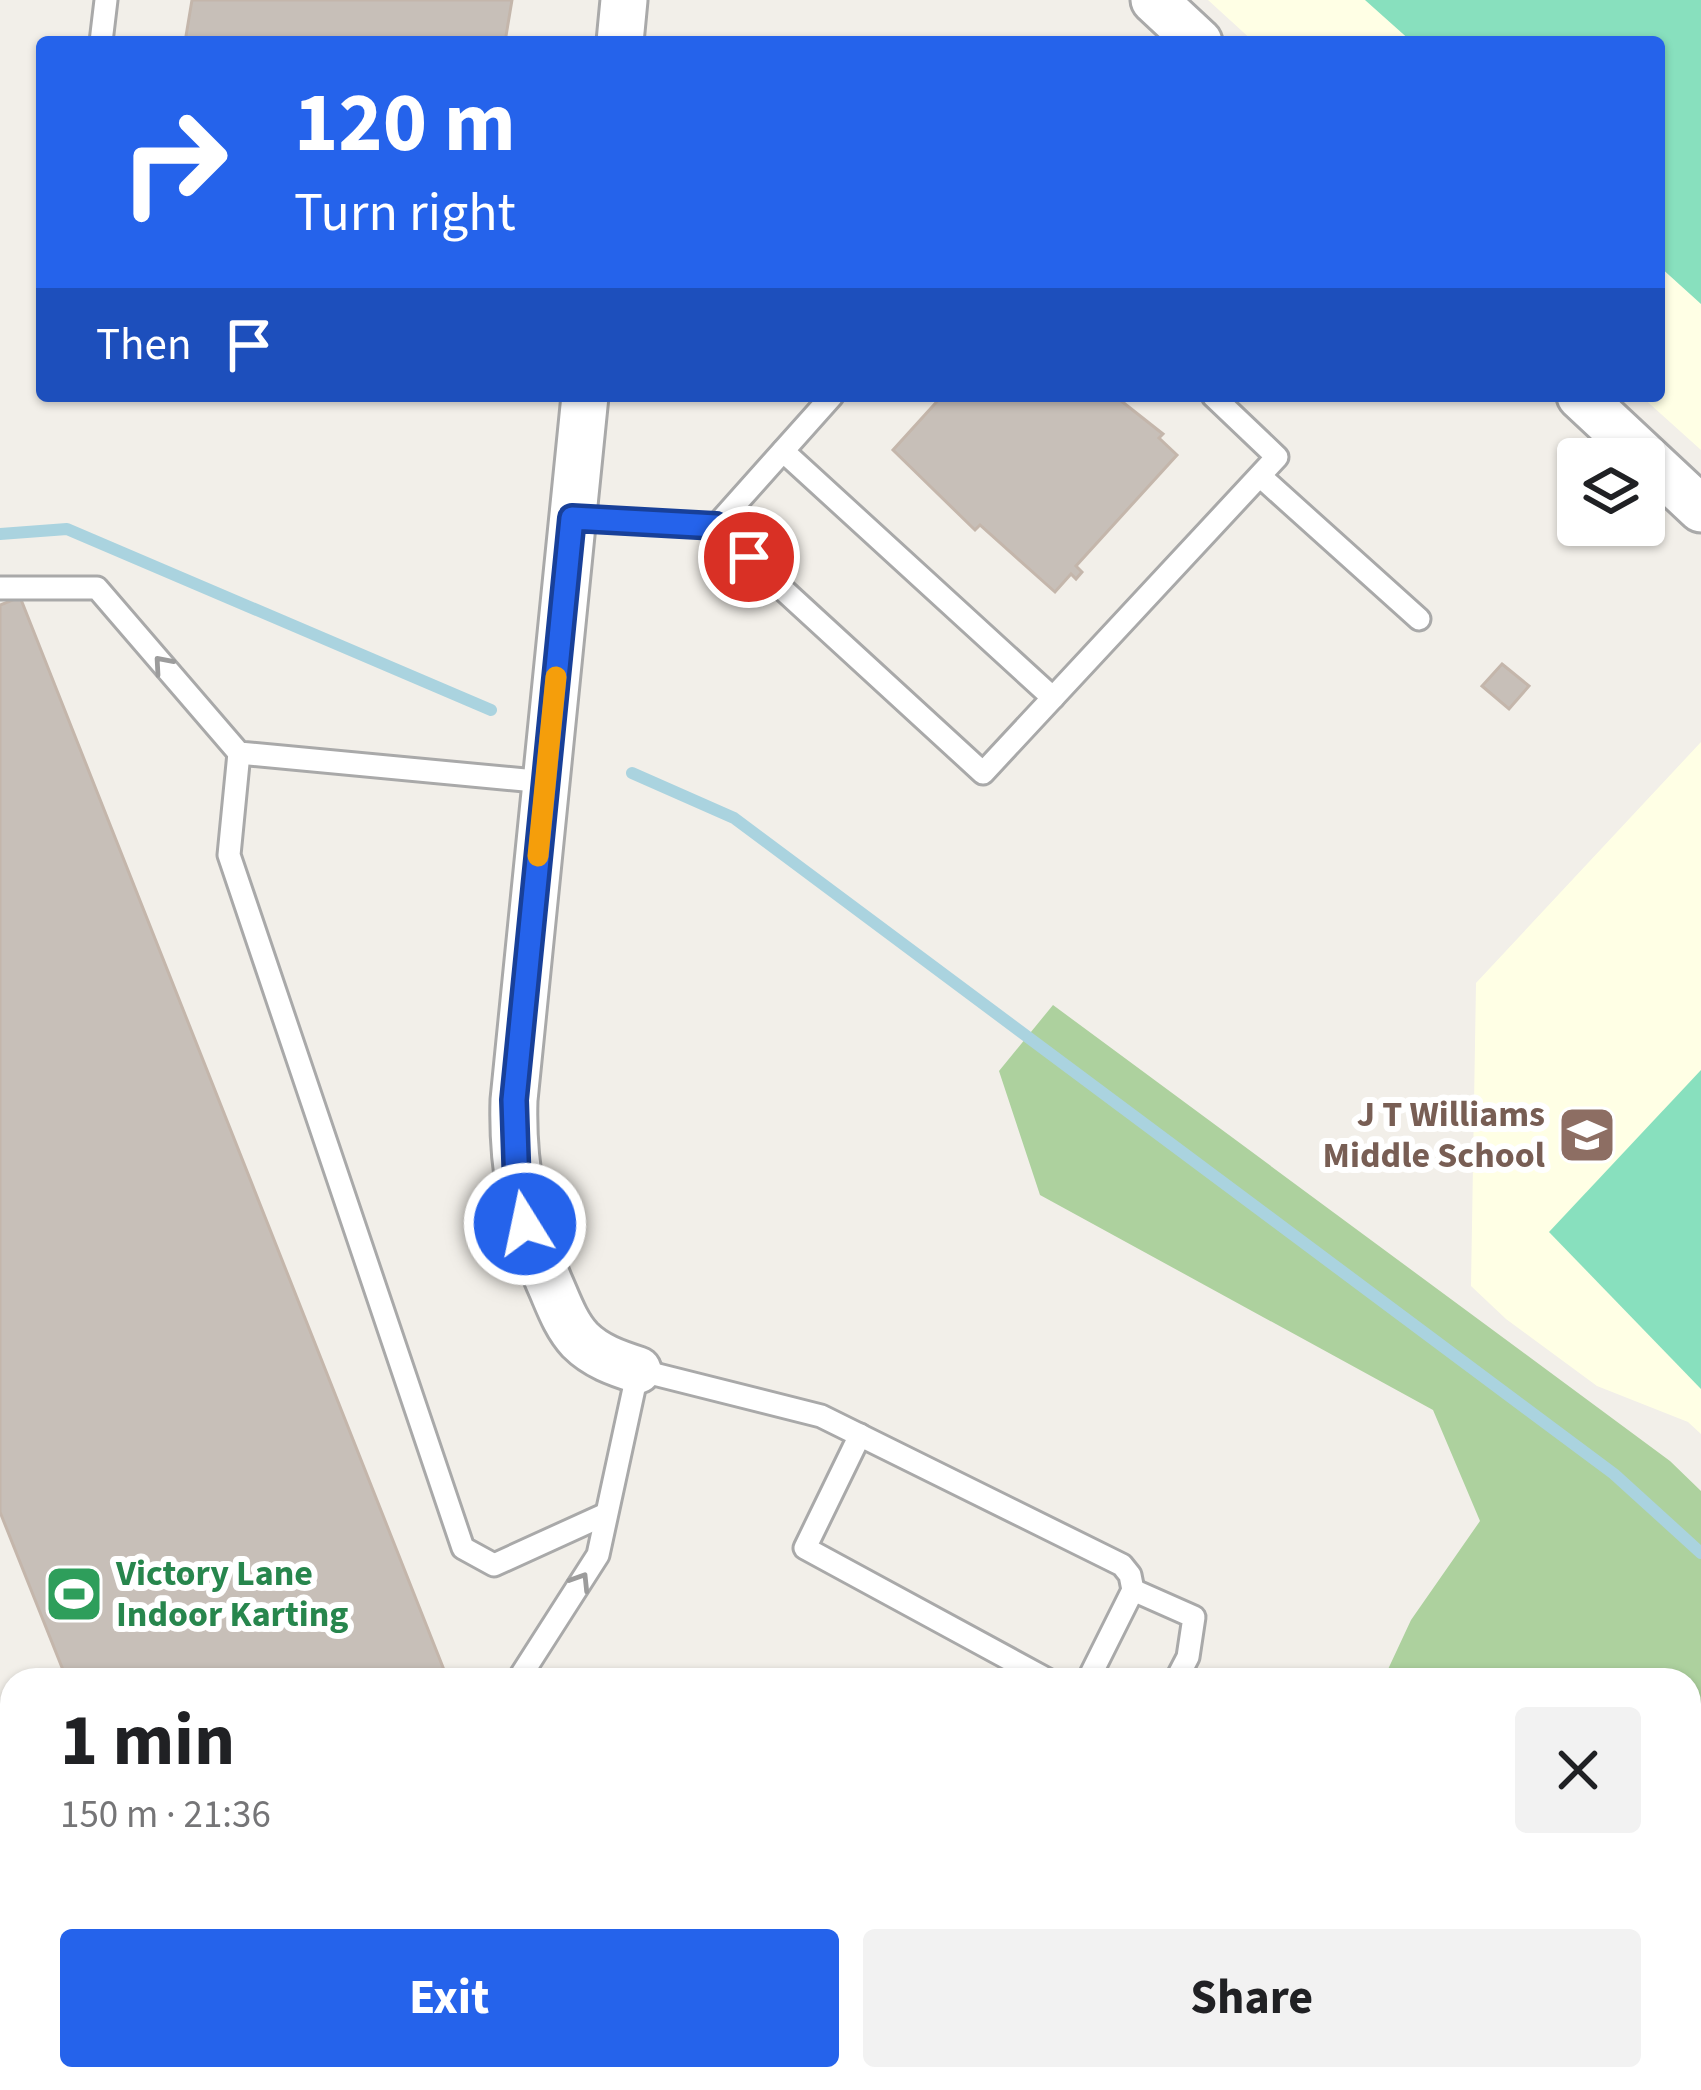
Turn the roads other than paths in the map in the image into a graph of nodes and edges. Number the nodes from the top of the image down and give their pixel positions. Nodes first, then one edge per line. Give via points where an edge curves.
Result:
1 (106, 0) edge
2 (624, 0) edge
3 (1154, 0) edge
4 (102, 36) edge
5 (621, 36) edge
6 (1193, 36) edge
7 (584, 402) edge
8 (827, 402) edge
9 (1219, 402) edge
10 (1586, 402) edge
11 (783, 451) junction
12 (1259, 476) junction
13 (1701, 509) edge
14 (572, 518) junction
15 (716, 526) junction
16 (0, 587) edge
17 (1419, 619) dead end
18 (1053, 698) junction
19 (238, 753) junction
20 (545, 782) junction
21 (638, 1370) junction
22 (860, 1436) junction
23 (606, 1514) junction
24 (1133, 1590) junction
25 (526, 1668) edge
26 (1026, 1668) edge
27 (1094, 1668) edge
28 (1182, 1668) edge

1 - 4 lane
2 - 5 street
3 - 6 street
7 - 14 street
8 - 11 lane
9 - 12 lane via 1277,457
10 - 13 street
11 - 15 lane
11 - 18 lane
12 - 17 lane
12 - 18 lane
14 - 15 lane
14 - 20 street
15 - 18 lane via 983,773
19 -> 16 lane via 97,588
19 - 20 lane
19 - 23 lane via 230,856 464,1548 494,1565
20 - 21 street via 514,1100 517,1187 566,1321 606,1360
21 - 22 lane via 821,1416
21 - 23 lane
22 - 24 lane via 1122,1565
22 - 26 lane via 805,1548
25 -> 23 lane via 598,1555
24 - 27 lane
24 - 28 lane via 1194,1618

